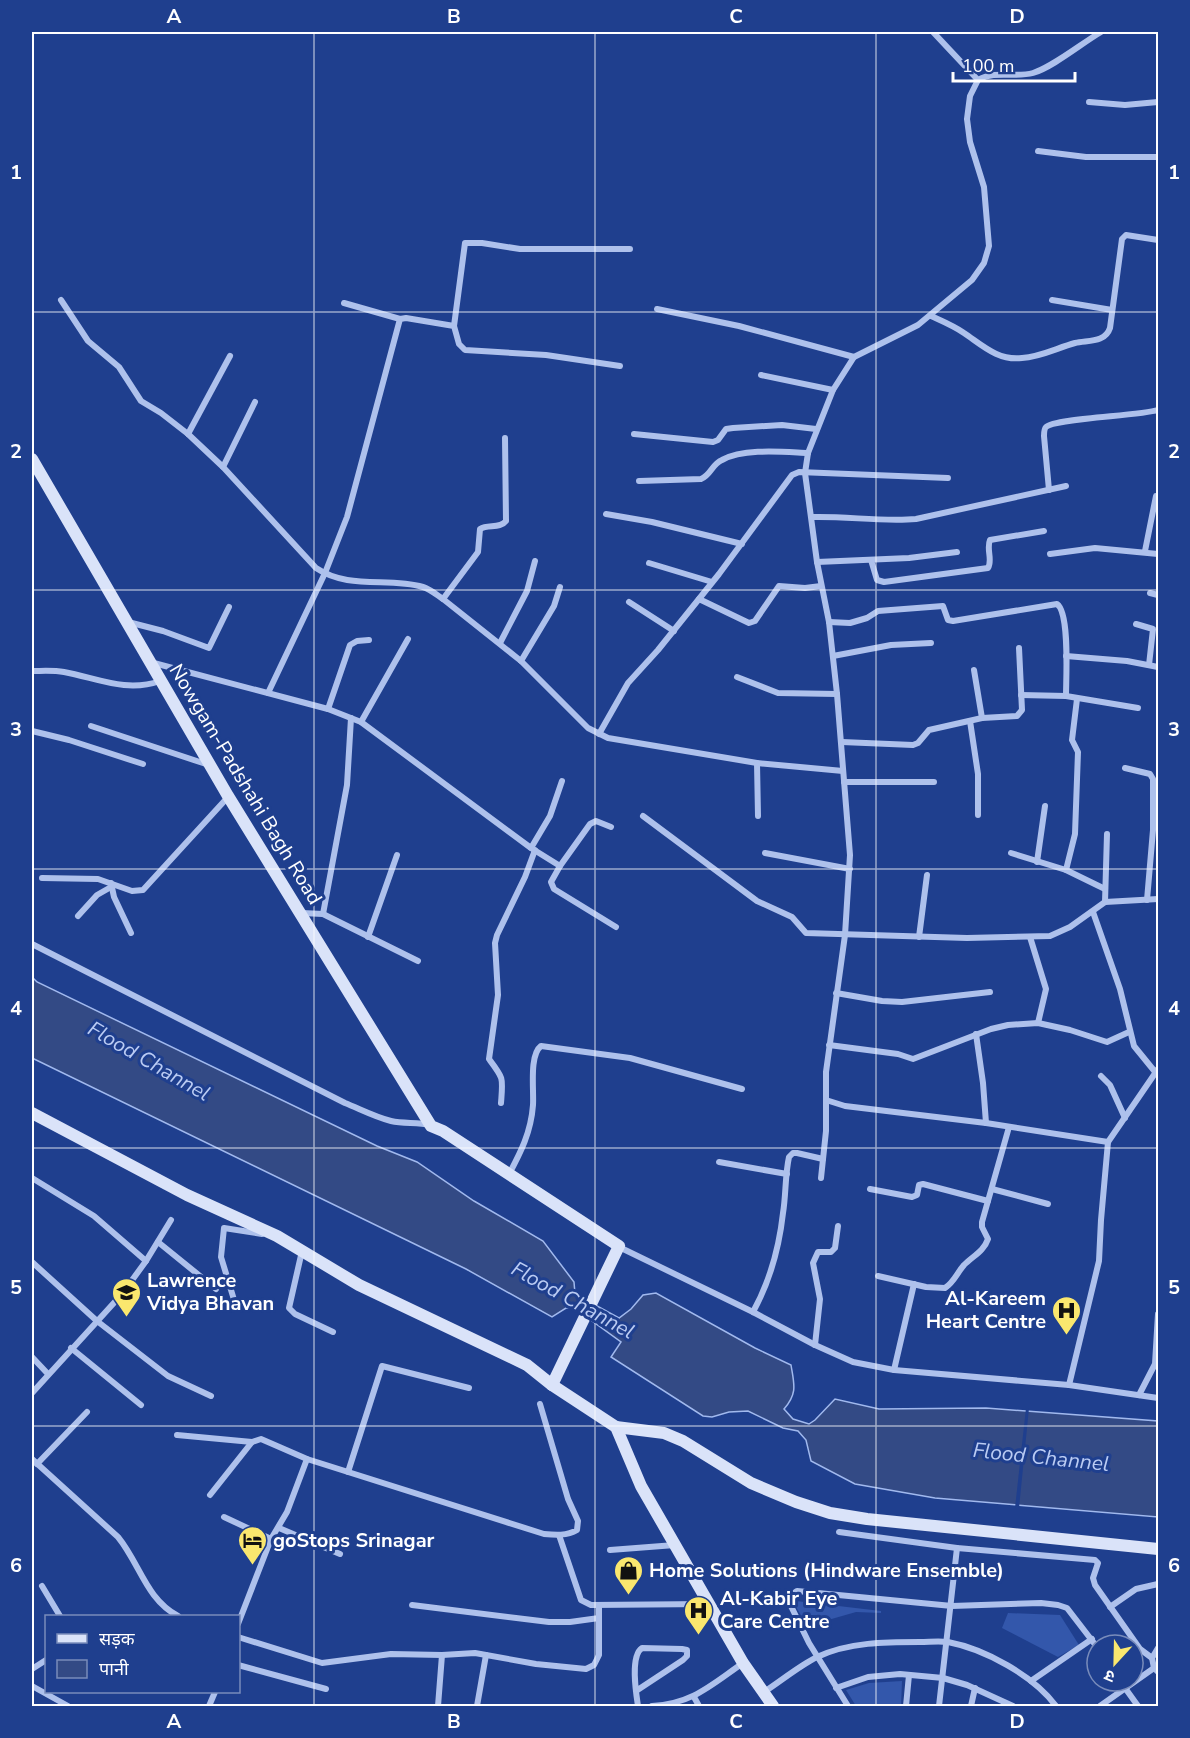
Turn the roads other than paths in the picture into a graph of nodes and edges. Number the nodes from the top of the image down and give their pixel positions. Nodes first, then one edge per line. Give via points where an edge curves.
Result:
1 (933, 32) edge
2 (1101, 32) edge
3 (978, 80) junction
4 (1089, 102) dead end
5 (1158, 102) edge
6 (1038, 151) dead end
7 (1158, 158) edge
8 (1158, 240) edge
9 (630, 249) dead end
10 (62, 300) dead end
11 (1052, 300) dead end
12 (344, 303) dead end
13 (657, 309) dead end
14 (1112, 310) junction
15 (931, 316) junction
16 (399, 320) junction
17 (454, 326) junction
18 (230, 356) dead end
19 (854, 357) junction
20 (620, 366) dead end
21 (761, 375) dead end
22 (832, 390) junction
23 (255, 402) dead end
24 (1158, 410) edge
25 (816, 429) junction
26 (188, 434) junction
27 (634, 434) dead end
28 (505, 438) dead end
29 (808, 453) junction
30 (32, 459) edge
31 (223, 467) junction
32 (805, 473) junction
33 (948, 478) dead end
34 (639, 481) dead end
35 (1066, 486) dead end
36 (1049, 490) junction
37 (1156, 496) dead end
38 (606, 514) dead end
39 (812, 517) junction
40 (1044, 531) dead end
41 (742, 544) junction
42 (1145, 551) junction
43 (957, 552) dead end
44 (1158, 554) edge
45 (1050, 555) dead end
46 (871, 560) junction
47 (536, 561) dead end
48 (817, 562) junction
49 (649, 563) dead end
50 (325, 573) junction
51 (712, 582) junction
52 (821, 586) junction
53 (560, 587) dead end
54 (1150, 593) dead end
55 (1158, 595) edge
56 (443, 599) junction
57 (699, 599) junction
58 (629, 602) dead end
59 (229, 607) dead end
60 (126, 621) junction
61 (829, 622) junction
62 (1136, 624) dead end
63 (674, 631) junction
64 (408, 639) dead end
65 (369, 640) dead end
66 (500, 643) junction
67 (931, 644) dead end
68 (1018, 648) dead end
69 (832, 656) junction
70 (1066, 656) junction
71 (521, 661) junction
72 (150, 662) junction
73 (1149, 665) junction
74 (1158, 667) edge
75 (974, 670) dead end
76 (32, 671) edge
77 (737, 676) dead end
78 (160, 681) junction
79 (268, 693) junction
80 (837, 694) junction
81 (1021, 695) junction
82 (1066, 696) junction
83 (1077, 699) junction
84 (1138, 708) dead end
85 (328, 709) junction
86 (351, 718) junction
87 (982, 718) junction
88 (970, 721) junction
89 (361, 722) junction
90 (91, 726) dead end
91 (32, 731) edge
92 (599, 734) junction
93 (842, 742) junction
94 (757, 763) junction
95 (143, 764) dead end
96 (209, 765) junction
97 (1125, 768) dead end
98 (843, 771) junction
99 (561, 781) dead end
100 (844, 782) junction
101 (934, 782) dead end
102 (228, 796) junction
103 (1045, 806) dead end
104 (978, 815) dead end
105 (643, 816) dead end
106 (758, 816) dead end
107 (611, 827) dead end
108 (1107, 834) dead end
109 (533, 849) junction
110 (765, 853) dead end
111 (1011, 853) dead end
112 (397, 855) dead end
113 (1037, 862) junction
114 (560, 866) junction
115 (850, 869) junction
116 (1066, 870) junction
117 (927, 875) dead end
118 (42, 878) dead end
119 (111, 885) junction
120 (1106, 889) junction
121 (1158, 899) edge
122 (1147, 900) junction
123 (1105, 902) junction
124 (1093, 912) junction
125 (301, 913) junction
126 (323, 914) junction
127 (78, 916) dead end
128 (616, 927) dead end
129 (131, 933) dead end
130 (845, 935) junction
131 (368, 937) junction
132 (919, 937) junction
133 (1030, 938) junction
134 (32, 944) edge
135 (418, 961) dead end
136 (990, 992) dead end
137 (836, 993) junction
138 (1038, 1023) junction
139 (1129, 1032) junction
140 (976, 1035) junction
141 (829, 1045) junction
142 (1157, 1071) edge
143 (1101, 1076) dead end
144 (742, 1089) dead end
145 (826, 1100) junction
146 (501, 1103) dead end
147 (32, 1113) edge
148 (1125, 1118) junction
149 (986, 1123) junction
150 (431, 1126) junction
151 (1009, 1127) junction
152 (1108, 1142) junction
153 (823, 1158) junction
154 (719, 1162) dead end
155 (787, 1174) junction
156 (508, 1176) junction
157 (32, 1178) edge
158 (821, 1178) dead end
159 (870, 1189) dead end
160 (992, 1189) junction
161 (988, 1201) junction
162 (1048, 1204) dead end
163 (171, 1220) dead end
164 (838, 1226) dead end
165 (278, 1236) junction
166 (158, 1242) junction
167 (303, 1250) junction
168 (616, 1251) junction
169 (146, 1261) junction
170 (32, 1262) edge
171 (878, 1276) dead end
172 (914, 1284) junction
173 (216, 1289) dead end
174 (235, 1303) dead end
175 (753, 1312) junction
176 (1158, 1314) edge
177 (97, 1321) junction
178 (333, 1332) dead end
179 (815, 1346) junction
180 (71, 1348) junction
181 (32, 1357) edge
182 (894, 1370) junction
183 (48, 1374) junction
184 (552, 1385) junction
185 (1069, 1385) junction
186 (469, 1388) dead end
187 (32, 1393) edge
188 (1138, 1395) junction
189 (211, 1396) dead end
190 (1158, 1397) edge
191 (540, 1404) dead end
192 (141, 1405) dead end
193 (87, 1412) dead end
194 (616, 1426) junction
195 (177, 1435) dead end
196 (252, 1442) junction
197 (307, 1459) junction
198 (34, 1462) edge
199 (348, 1472) junction
200 (210, 1495) dead end
201 (224, 1517) dead end
202 (279, 1528) junction
203 (839, 1532) dead end
204 (560, 1535) junction
205 (272, 1539) junction
206 (676, 1545) junction
207 (957, 1548) junction
208 (1158, 1549) edge
209 (610, 1550) dead end
210 (340, 1554) dead end
211 (1158, 1584) edge
212 (42, 1586) dead end
213 (710, 1604) junction
214 (412, 1605) dead end
215 (599, 1605) junction
216 (952, 1606) junction
217 (1110, 1607) junction
218 (59, 1615) edge
219 (175, 1615) edge
220 (599, 1618) junction
221 (240, 1619) edge
222 (1087, 1633) edge
223 (240, 1638) edge
224 (947, 1642) junction
225 (1085, 1644) edge
226 (1158, 1648) edge
227 (442, 1655) junction
228 (486, 1655) junction
229 (817, 1657) junction
230 (1152, 1658) junction
231 (45, 1661) edge
232 (743, 1663) junction
233 (240, 1666) edge
234 (32, 1669) edge
235 (1156, 1670) edge
236 (909, 1675) junction
237 (943, 1678) junction
238 (1031, 1681) junction
239 (32, 1686) edge
240 (836, 1688) junction
241 (975, 1688) junction
242 (326, 1689) dead end
243 (636, 1691) junction
244 (764, 1692) junction
245 (1119, 1693) edge
246 (1128, 1693) edge
247 (694, 1697) junction
248 (671, 1706) edge
249 (68, 1707) edge
250 (438, 1707) edge
251 (477, 1707) edge
252 (638, 1707) edge
253 (652, 1707) edge
254 (699, 1707) edge
255 (773, 1707) edge
256 (848, 1707) edge
257 (906, 1707) edge
258 (939, 1707) edge
259 (971, 1707) edge
260 (1013, 1707) edge
261 (1056, 1707) edge
262 (1100, 1707) edge
263 (1138, 1707) edge

1 - 3 street
2 - 3 street via 1036,72 990,75
3 - 15 street via 970,96 967,119 984,187 987,255 979,272
4 - 5 street
6 - 7 street via 1086,157
8 - 14 street via 1124,237
9 - 17 street via 520,249 465,243
10 - 26 street via 88,341 119,367 141,401
11 - 14 street
12 - 16 street
13 - 19 street
14 - 15 street via 1110,328 1102,338 1014,359 991,352
15 - 19 street
16 - 17 street
16 - 50 street via 353,499
17 - 20 street via 465,350 546,355
18 - 26 street
19 - 22 street
21 - 22 street
22 - 25 street
23 - 31 street
24 - 36 street via 1048,426 1044,436
25 - 27 street via 782,425 729,428 713,442
25 - 29 street
26 - 31 street
28 - 56 street via 506,521 501,526 480,529 478,552
29 - 32 street
29 - 34 street via 731,456 719,461 701,479
30 - 60 main road, Nowgam-Padshahi Bagh Road
31 - 50 street via 316,568
32 - 33 street
32 - 39 street
32 - 41 street via 792,475
35 - 36 street
36 - 39 street via 916,519
37 - 42 street
38 - 41 street
39 - 48 street
40 - 46 street via 990,540 988,568 884,582 878,580
41 - 51 street
42 - 44 street
42 - 45 street via 1095,548
43 - 46 street
46 - 48 street
47 - 66 street
48 - 52 street
49 - 51 street
50 - 56 street via 344,580 422,587
50 - 79 street
51 - 57 street
52 - 57 street via 779,586 755,621 749,623
52 - 61 street
53 - 71 street via 554,606
54 - 55 street
56 - 66 street
57 - 63 street
58 - 63 street
59 - 60 street via 209,648
60 - 72 main road, Nowgam-Padshahi Bagh Road
61 - 69 street
61 - 70 street via 850,623 878,611 934,605 943,606 948,620 954,621 1057,604 1062,612
62 - 73 street via 1154,629
63 - 92 street via 628,683
64 - 89 street
65 - 85 street via 350,645
66 - 71 street
67 - 69 street via 891,645
68 - 81 street
69 - 80 street
70 - 73 street
70 - 82 street
71 - 92 street via 577,718
72 - 78 main road, Nowgam-Padshahi Bagh Road
72 - 79 street
73 - 74 street
75 - 87 street
76 - 78 street via 56,671 127,687
77 - 80 street via 778,693
78 - 96 main road, Nowgam-Padshahi Bagh Road
79 - 85 street
80 - 93 street
81 - 82 street
81 - 87 street via 1022,710 1017,716
82 - 83 street
83 - 84 street
83 - 116 street via 1072,740 1078,752 1075,834
85 - 86 street
86 - 89 street
86 - 126 street via 347,784
87 - 88 street
88 - 93 street via 929,730 913,745
88 - 104 street via 978,774
89 - 109 street
90 - 96 street
91 - 95 street
92 - 94 street
93 - 98 street
94 - 98 street
94 - 106 street
96 - 102 main road, Nowgam-Padshahi Bagh Road
97 - 122 street via 1148,773 1153,779
98 - 100 street
99 - 109 street
100 - 101 street
100 - 115 street
102 - 119 street via 147,888 132,891
102 - 125 main road, Nowgam-Padshahi Bagh Road
103 - 113 street
105 - 130 street via 748,895 796,920 804,932
107 - 114 street via 596,821 590,824
108 - 120 street
109 - 114 street
109 - 146 street via 525,877 495,943 498,995 489,1056 502,1081
110 - 115 street
111 - 113 street
112 - 131 street
113 - 116 street
114 - 128 street via 551,882 554,889
115 - 130 street
116 - 120 street
117 - 132 street
118 - 119 street via 102,879
119 - 127 street
119 - 129 street
120 - 123 street
121 - 122 street
122 - 123 street
123 - 124 street
124 - 133 street via 1056,934
124 - 139 street via 1123,998
125 - 126 street
125 - 150 main road, Nowgam-Padshahi Bagh Road
126 - 131 street
130 - 132 street
130 - 137 street
131 - 135 street
132 - 133 street
133 - 138 street via 1046,989
134 - 150 street via 345,1103 388,1120
136 - 137 street via 902,1002
137 - 141 street
138 - 139 street via 1107,1042
138 - 140 street via 1008,1025
139 - 142 street via 1138,1052
140 - 141 street via 913,1059
140 - 149 street
141 - 145 street
142 - 148 street
143 - 148 street via 1110,1085
144 - 156 street via 630,1058 541,1046 536,1050 528,1136
145 - 149 street via 845,1106
145 - 153 street
147 - 165 main road via 187,1195
148 - 152 street
149 - 151 street
150 - 156 main road
151 - 152 street
151 - 160 street
152 - 185 street via 1099,1262
153 - 155 street via 793,1153
153 - 158 street
154 - 155 street
155 - 175 street via 776,1256
156 - 168 main road
157 - 169 street via 94,1216
159 - 161 street via 912,1197 923,1184
160 - 161 street
160 - 162 street
161 - 172 street via 982,1227 988,1239 983,1249 945,1288
163 - 166 street
164 - 179 street via 835,1248 818,1252 813,1260 820,1299
165 - 167 main road
165 - 174 street via 224,1228 221,1257
166 - 169 street
166 - 173 street
167 - 178 street via 289,1308
167 - 184 main road via 359,1285 527,1365
168 - 175 street
168 - 184 main road
169 - 177 street
170 - 177 street
171 - 172 street
172 - 182 street
175 - 179 street
176 - 188 street via 1154,1367
177 - 180 street
177 - 189 street via 168,1376
179 - 182 street via 853,1362
180 - 183 street
180 - 192 street
181 - 183 street
182 - 185 street
183 - 187 street
184 - 194 main road
185 - 188 street
186 - 199 street via 382,1366
188 - 190 street
191 - 204 street via 578,1521 576,1531
193 - 198 street
194 - 206 main road via 641,1486
194 - 208 main road via 664,1433 751,1483 830,1513
195 - 196 street
196 - 197 street via 264,1439
196 - 200 street
197 - 199 street
197 - 202 street
198 - 219 street via 118,1537 153,1596
199 - 204 street via 544,1534
201 - 205 street
202 - 205 street
202 - 210 street
203 - 207 street
204 - 215 street via 581,1600 587,1605
205 - 221 street
206 - 209 street
206 - 213 main road
207 - 216 street
207 - 217 street via 1095,1560 1098,1563 1093,1581
211 - 217 street via 1136,1589
212 - 218 street
213 - 215 street
213 - 232 main road
214 - 220 street via 549,1622
215 - 220 street
216 - 222 street via 1058,1605 1067,1608
216 - 224 street
216 - 229 street via 797,1591 789,1602
217 - 230 street via 1140,1649
220 - 228 street via 597,1660 586,1669
223 - 227 street via 322,1663 392,1653
224 - 229 street via 876,1642
224 - 237 street
224 - 238 street via 979,1652
225 - 238 street
226 - 230 street
227 - 228 street
227 - 250 street
228 - 251 street
229 - 240 street
229 - 244 street
230 - 235 street
231 - 234 street
232 - 244 main road
232 - 247 street
233 - 242 street
236 - 237 street
236 - 240 street via 868,1677
236 - 257 street
237 - 241 street
237 - 258 street
238 - 261 street
239 - 249 street
240 - 256 street
241 - 259 street
241 - 260 street
243 - 243 street via 683,1660 687,1650 638,1651
243 - 252 street
244 - 255 main road
245 - 262 street
246 - 263 street
247 - 248 street
247 - 254 street
248 - 253 street

